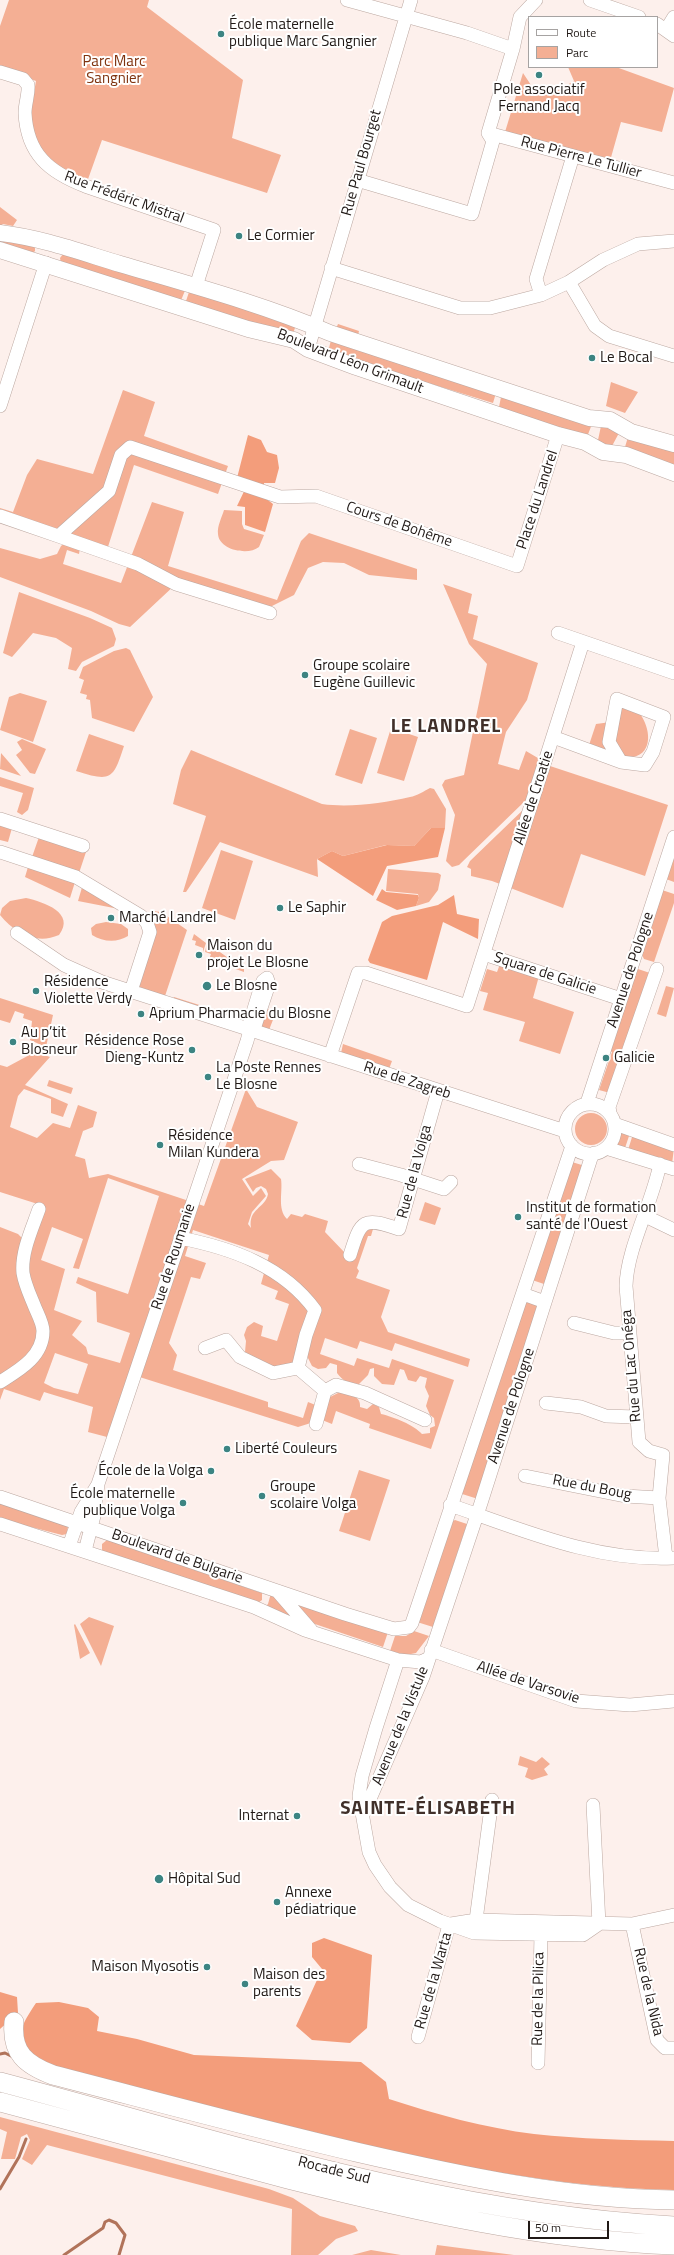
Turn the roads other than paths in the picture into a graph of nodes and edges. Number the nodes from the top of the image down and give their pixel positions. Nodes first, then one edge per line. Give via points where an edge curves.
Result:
1 (347, 0) edge
2 (411, 0) edge
3 (536, 0) edge
4 (596, 1) edge
5 (636, 16) edge
6 (674, 17) edge
7 (405, 18) junction
8 (666, 30) edge
9 (513, 49) junction
10 (0, 72) edge
11 (488, 133) junction
12 (573, 156) junction
13 (357, 180) junction
14 (674, 183) edge
15 (0, 233) edge
16 (674, 241) edge
17 (52, 243) junction
18 (0, 250) edge
19 (46, 263) junction
20 (331, 268) junction
21 (569, 282) junction
22 (196, 286) junction
23 (541, 295) junction
24 (314, 326) junction
25 (308, 349) junction
26 (674, 356) edge
27 (0, 406) edge
28 (558, 435) junction
29 (674, 444) edge
30 (674, 473) edge
31 (0, 516) edge
32 (61, 537) junction
33 (517, 566) joint
34 (270, 613) dead end
35 (558, 633) dead end
36 (583, 642) junction
37 (674, 672) edge
38 (553, 737) junction
39 (621, 762) junction
40 (0, 819) edge
41 (674, 836) edge
42 (83, 846) dead end
43 (0, 852) edge
44 (17, 933) dead end
45 (484, 954) junction
46 (657, 969) dead end
47 (131, 991) junction
48 (621, 1000) junction
49 (250, 1030) junction
50 (330, 1056) junction
51 (438, 1091) junction
52 (587, 1103) junction
53 (612, 1118) junction
54 (564, 1131) junction
55 (674, 1145) edge
56 (572, 1146) junction
57 (606, 1148) junction
58 (594, 1154) junction
59 (359, 1164) dead end
60 (660, 1164) junction
61 (674, 1169) edge
62 (412, 1179) junction
63 (451, 1182) dead end
64 (39, 1209) dead end
65 (645, 1216) junction
66 (674, 1230) edge
67 (180, 1238) junction
68 (350, 1255) dead end
69 (523, 1294) junction
70 (545, 1302) junction
71 (574, 1323) dead end
72 (628, 1333) junction
73 (205, 1348) dead end
74 (298, 1368) junction
75 (0, 1382) edge
76 (325, 1391) junction
77 (546, 1403) dead end
78 (636, 1417) junction
79 (425, 1420) dead end
80 (316, 1424) dead end
81 (668, 1454) edge
82 (525, 1476) dead end
83 (98, 1484) junction
84 (0, 1498) edge
85 (659, 1498) junction
86 (450, 1505) junction
87 (478, 1514) junction
88 (76, 1523) junction
89 (0, 1524) edge
90 (91, 1528) junction
91 (69, 1546) junction
92 (85, 1552) junction
93 (670, 1558) edge
94 (263, 1587) junction
95 (277, 1591) junction
96 (254, 1606) junction
97 (406, 1629) joint
98 (311, 1630) junction
99 (430, 1654) junction
100 (398, 1660) junction
101 (674, 1701) edge
102 (492, 1800) dead end
103 (593, 1805) dead end
104 (363, 1814) junction
105 (674, 1915) edge
106 (476, 1920) junction
107 (599, 1924) junction
108 (632, 1924) junction
109 (449, 1925) junction
110 (541, 1935) junction
111 (0, 2037) edge
112 (418, 2037) dead end
113 (674, 2048) edge
114 (538, 2063) dead end
115 (0, 2082) edge
116 (0, 2102) edge
117 (674, 2200) edge
118 (674, 2226) edge
119 (674, 2245) edge

1 - 7 street
2 - 7 street, Rue Paul Bourget
3 - 9 street via 520,17
4 - 5 street
6 - 8 street
7 - 9 street via 467,33
7 - 13 street, Rue Paul Bourget
9 - 11 street
10 - 22 street, Rue Frédéric Mistral via 23,79 28,85 25,113 32,144 41,159 52,170 85,186 214,230
11 - 12 street, Rue Pierre Le Tullier
11 - 13 street via 493,141 472,214
12 - 14 street, Rue Pierre Le Tullier
12 - 23 street via 536,279
13 - 20 street, Rue Paul Bourget
15 - 17 main road, Boulevard Léon Grimault
16 - 21 street via 638,244 603,260
17 - 19 main road
17 - 22 main road, Boulevard Léon Grimault
18 - 19 main road, Boulevard Léon Grimault
19 - 25 main road, Boulevard Léon Grimault via 248,329 278,334
19 - 27 street
20 - 23 street via 460,308 490,308
20 - 24 street, Rue Paul Bourget
21 - 23 street
21 - 26 street via 595,326 609,336
22 - 24 main road, Boulevard Léon Grimault
24 - 25 street, Rue Paul Bourget
24 - 29 main road, Boulevard Léon Grimault via 589,418 610,420 631,432
25 - 28 main road, Boulevard Léon Grimault
28 - 30 main road, Boulevard Léon Grimault via 585,442 603,452 626,455
28 - 33 street, Place du Landrel
31 - 32 street
32 - 33 street, Cours de Bohême via 63,532 109,491 121,455 130,448 280,497 316,496
32 - 34 street via 138,564 176,584
35 - 36 street
36 - 37 street
36 - 38 street, Allée de Croatie
38 - 39 street
38 - 45 street, Allée de Croatie
39 - 39 street via 645,765 653,752 664,717 616,699 609,742
40 - 42 street
41 - 48 street, Avenue de Pologne
43 - 47 street via 76,877 141,916 150,932
44 - 47 street, Rue de Zagreb via 79,973
45 - 48 street, Square de Galicie
45 - 50 street, Square de Galicie via 467,1006 366,973 358,973
46 - 53 street, Avenue de Pologne via 610,1106
47 - 49 street, Rue de Zagreb
48 - 52 street, Avenue de Pologne
49 - 50 street, Rue de Zagreb
49 - 67 street, Rue de Roumanie
50 - 51 street, Rue de Zagreb
51 - 54 street, Rue de Zagreb
51 - 62 street, Rue de la Volga
52 - 53 street via 600,1105
52 - 54 street via 569,1114
53 - 55 street
53 - 57 street via 614,1137
54 - 56 street
56 - 58 street via 582,1153
56 - 69 street, Avenue de Pologne
57 - 58 street
57 - 60 street
58 - 70 street, Avenue de Pologne
59 - 62 street
60 - 61 street
60 - 65 street, Rue du Lac Onéga
62 - 63 street via 444,1189
62 - 68 street, Rue de la Volga via 399,1230 380,1223 370,1222 362,1225 357,1231
64 - 75 street via 24,1253 23,1268 25,1283 43,1330 41,1344 34,1357
65 - 66 street
65 - 72 street, Rue du Lac Onéga via 626,1271
67 - 74 street via 210,1244 272,1270 287,1280 315,1310
67 - 83 street, Rue de Roumanie
69 - 70 street
69 - 86 street, Avenue de Pologne
70 - 87 street, Avenue de Pologne
71 - 72 street via 614,1333
72 - 78 street, Rue du Lac Onéga
73 - 74 street via 226,1340 240,1357 273,1373
74 - 76 street
76 - 79 street via 336,1385 365,1393
76 - 80 street
77 - 78 street via 581,1408 606,1416
78 - 81 street, Rue du Lac Onéga via 639,1442 649,1451
81 - 85 street, Rue du Lac Onéga
82 - 85 street, Rue du Boug via 625,1496
83 - 88 street, Rue de Roumanie
83 - 90 street, Rue de Roumanie
84 - 88 street, Boulevard de Bulgarie
85 - 93 street, Rue du Lac Onéga
86 - 87 street
86 - 97 street, Avenue de Pologne via 412,1623
87 - 93 street via 585,1550 635,1558
87 - 99 street, Avenue de Pologne
88 - 90 street, Boulevard de Bulgarie
88 - 91 street, Rue de Roumanie
89 - 91 street, Boulevard de Bulgarie
90 - 92 street, Rue de Roumanie
90 - 94 street, Boulevard de Bulgarie
91 - 92 street, Boulevard de Bulgarie
92 - 96 street, Boulevard de Bulgarie
94 - 95 street, Boulevard de Bulgarie
94 - 96 street via 266,1600 260,1606
95 - 97 street, Boulevard de Bulgarie via 394,1629
95 - 98 street, Boulevard de Bulgarie
96 - 98 street, Boulevard de Bulgarie via 292,1625
98 - 100 street, Boulevard de Bulgarie
99 - 100 street, Boulevard de Bulgarie via 421,1662
99 - 101 street, Allée de Varsovie via 576,1701 630,1705
99 - 104 street, Avenue de la Vistule via 423,1677
100 - 104 street, Avenue de la Vistule via 362,1776 359,1796
102 - 106 street
103 - 107 street
104 - 109 street, Avenue de la Vistule via 369,1852 390,1887 408,1905
105 - 108 street
106 - 107 street
106 - 109 street
107 - 108 street
107 - 110 street, Avenue de la Vistule via 583,1935
108 - 113 street, Rue de la Nida via 657,2040 665,2048
109 - 110 street, Avenue de la Vistule via 474,1933
109 - 112 street, Rue de la Warta
110 - 114 street, Rue de la Pilica
111 - 117 highway via 14,2022 14,2039 22,2057 41,2070 259,2129 472,2178 555,2190
115 - 118 highway, Rocade Sud via 326,2169 446,2197 585,2220
116 - 119 highway, Rocade Sud via 345,2193 447,2216 571,2237

